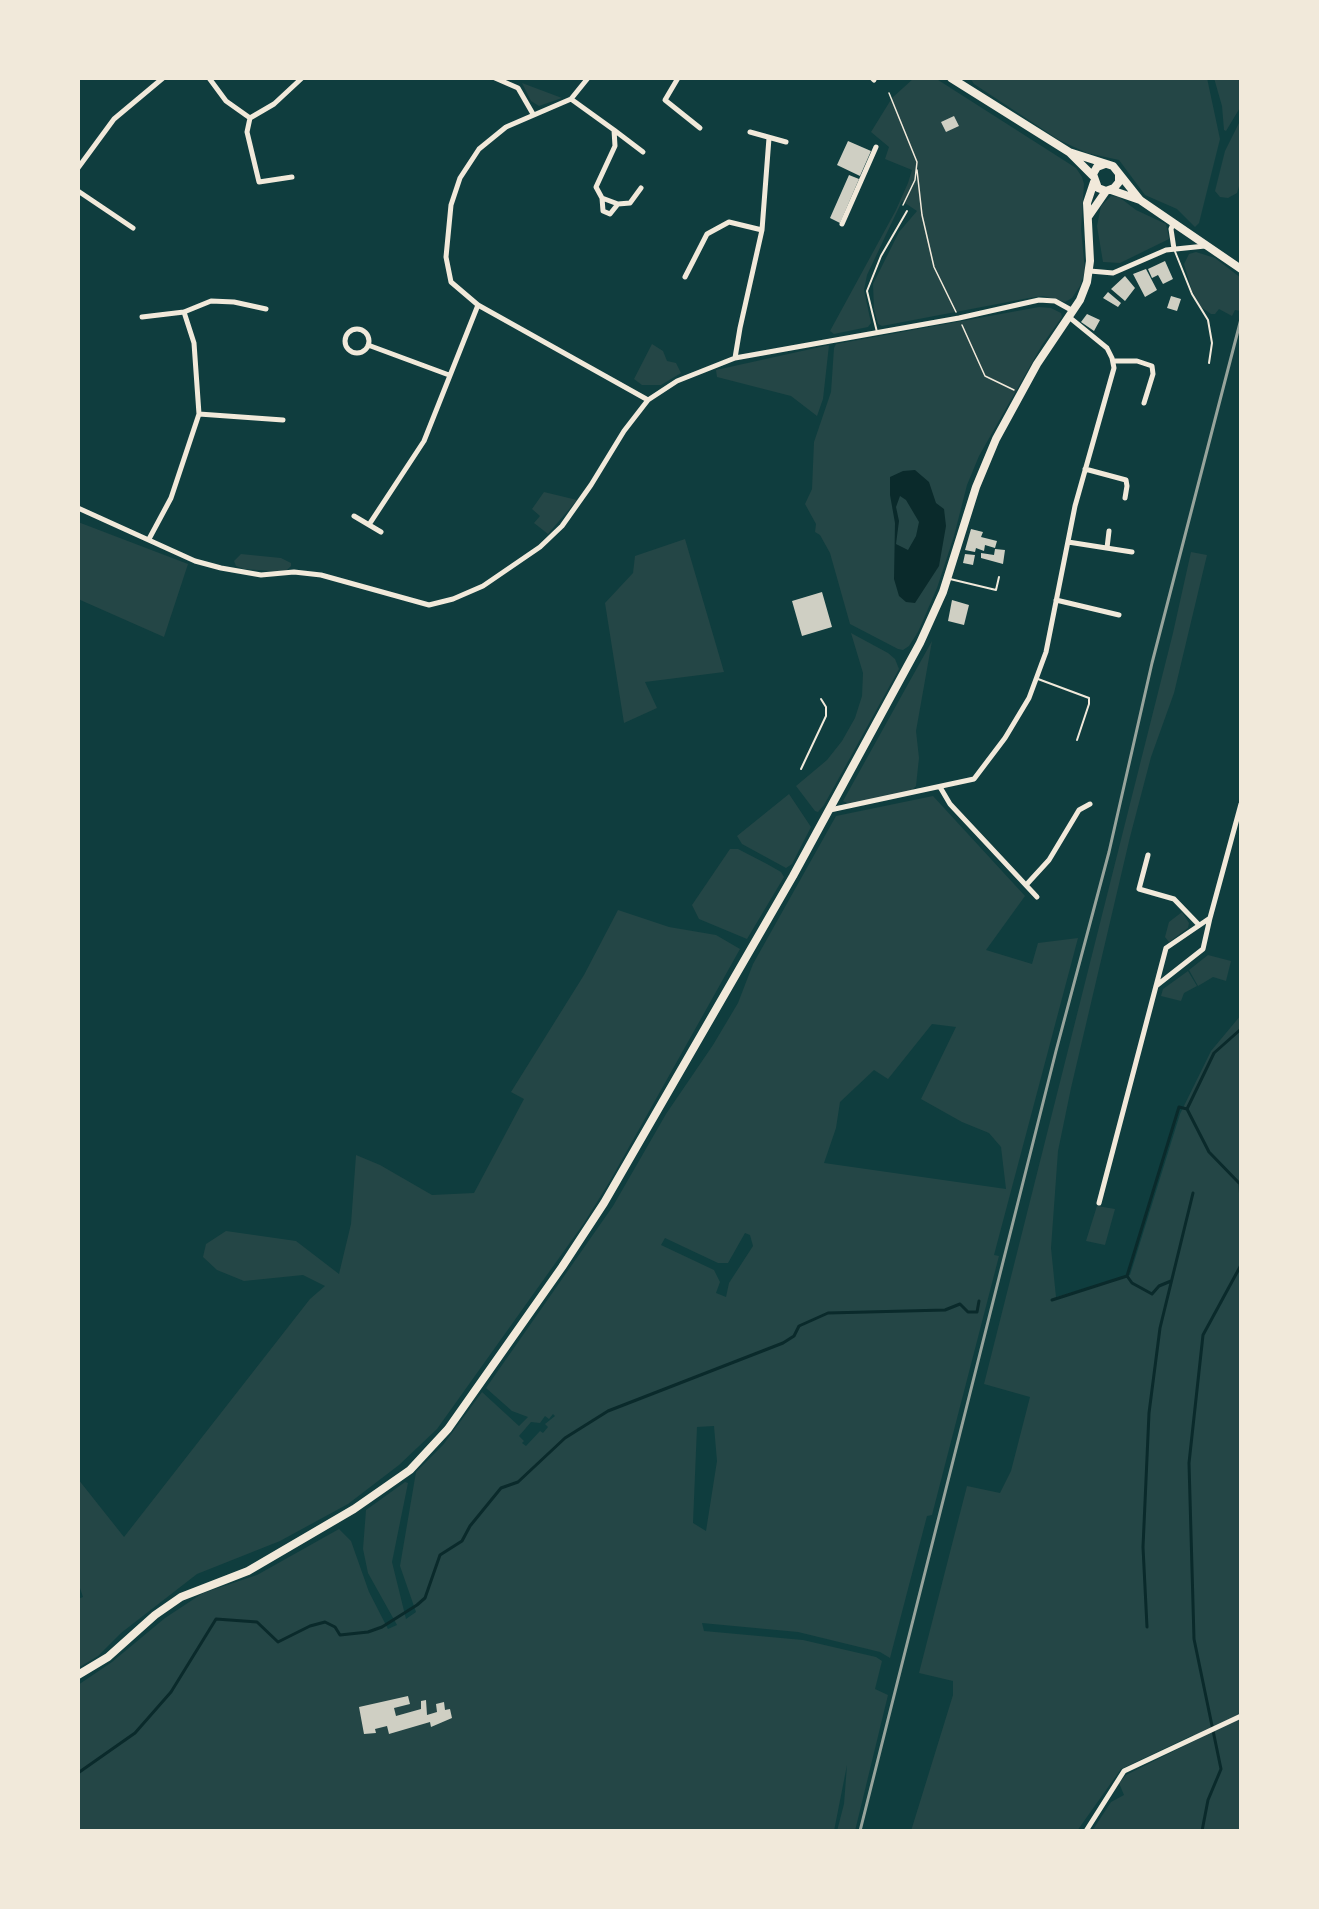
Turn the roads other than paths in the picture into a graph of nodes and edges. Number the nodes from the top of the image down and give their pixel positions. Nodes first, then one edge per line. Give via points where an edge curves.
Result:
1 (163, 78) edge
2 (209, 78) edge
3 (303, 78) edge
4 (495, 78) edge
5 (588, 78) edge
6 (678, 78) edge
7 (954, 79) edge
8 (571, 99) junction
9 (533, 114) junction
10 (250, 118) junction
11 (700, 128) dead end
12 (614, 130) junction
13 (750, 132) dead end
14 (769, 138) junction
15 (786, 142) dead end
16 (876, 147) dead end
17 (643, 152) dead end
18 (1069, 152) junction
19 (1105, 164) junction
20 (78, 168) edge
21 (1119, 174) junction
22 (292, 177) dead end
23 (1093, 179) junction
24 (641, 189) dead end
25 (1108, 190) junction
26 (78, 191) edge
27 (602, 198) junction
28 (1140, 200) junction
29 (618, 204) junction
30 (907, 211) road end
31 (1088, 217) junction
32 (842, 224) dead end
33 (1173, 224) junction
34 (133, 228) dead end
35 (762, 230) junction
36 (1207, 245) junction
37 (1174, 249) junction
38 (1240, 268) edge
39 (1090, 271) junction
40 (686, 276) dead end
41 (478, 305) junction
42 (267, 309) dead end
43 (184, 312) junction
44 (1071, 314) junction
45 (141, 317) dead end
46 (877, 332) junction
47 (368, 345) junction
48 (735, 358) junction
49 (1114, 361) junction
50 (1209, 363) dead end
51 (449, 375) junction
52 (648, 400) junction
53 (1144, 403) dead end
54 (199, 414) junction
55 (283, 420) dead end
56 (1085, 470) junction
57 (1125, 498) dead end
58 (78, 508) edge
59 (354, 516) dead end
60 (369, 523) junction
61 (1109, 531) dead end
62 (381, 532) dead end
63 (149, 539) junction
64 (1068, 542) junction
65 (1107, 548) junction
66 (1132, 552) dead end
67 (999, 577) dead end
68 (948, 578) junction
69 (1056, 600) junction
70 (1119, 615) dead end
71 (1037, 678) junction
72 (821, 699) dead end
73 (1077, 741) dead end
74 (801, 769) dead end
75 (940, 787) junction
76 (1090, 804) dead end
77 (1241, 804) edge
78 (828, 810) junction
79 (1148, 855) dead end
80 (1027, 884) junction
81 (1037, 897) dead end
82 (1210, 918) junction
83 (1199, 926) junction
84 (1156, 986) junction
85 (1099, 1203) dead end
86 (78, 1675) edge
87 (1241, 1716) edge
88 (1086, 1831) edge

1 - 20 street via 114,119
2 - 10 street via 226,102
3 - 10 street via 274,104
4 - 9 street via 518,88
5 - 8 street
6 - 11 street via 665,100
7 - 18 main road
8 - 9 street
8 - 12 street
9 - 41 street via 506,127 479,149 460,178 451,205 446,258 452,282
10 - 22 street via 248,132 259,182
12 - 17 street
12 - 27 street via 615,146 596,187
13 - 14 street
14 - 15 street
14 - 35 street
16 - 32 street
18 - 19 main road
18 - 23 main road
19 - 21 main road via 1114,166
19 - 23 main road via 1097,167
21 - 25 main road via 1118,183
21 - 28 main road
23 - 25 main road via 1098,188
23 - 31 main road
24 - 29 street via 630,203
25 - 28 main road
25 - 31 main road
26 - 34 street
27 - 29 street
27 - 29 street via 603,211 610,214
28 - 33 main road
30 - 46 lane via 881,256 867,291
31 - 39 main road
33 - 36 main road
33 - 37 street
35 - 40 street via 729,222 706,234
35 - 48 street
36 - 37 street
36 - 38 main road
37 - 39 street via 1113,273
37 - 50 lane via 1192,294 1208,320 1212,343
39 - 44 main road
41 - 51 street
41 - 52 street
42 - 43 street via 211,301
43 - 45 street
43 - 54 street via 194,343
44 - 46 street via 1056,301 1044,300
44 - 49 street via 1107,348
44 - 68 main road via 1021,393 984,465
46 - 48 street
47 - 47 street via 363,351 352,352 345,337 354,329 361,329 369,337
47 - 51 street
48 - 52 street via 676,381
49 - 53 street via 1137,361 1152,366
49 - 56 street
51 - 60 street via 424,441
52 - 63 street via 562,526 510,571 453,599 429,604 321,575 261,575 220,568
54 - 55 street
54 - 63 street via 171,498
56 - 57 street via 1125,480
56 - 64 street
58 - 63 street
59 - 60 street
60 - 62 street
61 - 65 street
64 - 65 street
64 - 69 street
65 - 66 street
67 - 68 lane via 996,590
68 - 78 main road via 920,643
69 - 70 street
69 - 71 street
71 - 73 lane via 1089,698
71 - 75 street via 1022,712 979,775
72 - 74 lane via 826,716
75 - 78 street
75 - 80 street via 950,804
76 - 80 street via 1077,813 1049,860
77 - 82 street
78 - 86 main road via 597,1215 432,1449 354,1509 248,1571 181,1597 108,1657
79 - 83 street via 1139,889 1174,899
80 - 81 street
82 - 83 street
82 - 84 street via 1203,949
83 - 84 street via 1166,948
84 - 85 street
87 - 88 street via 1124,1771

